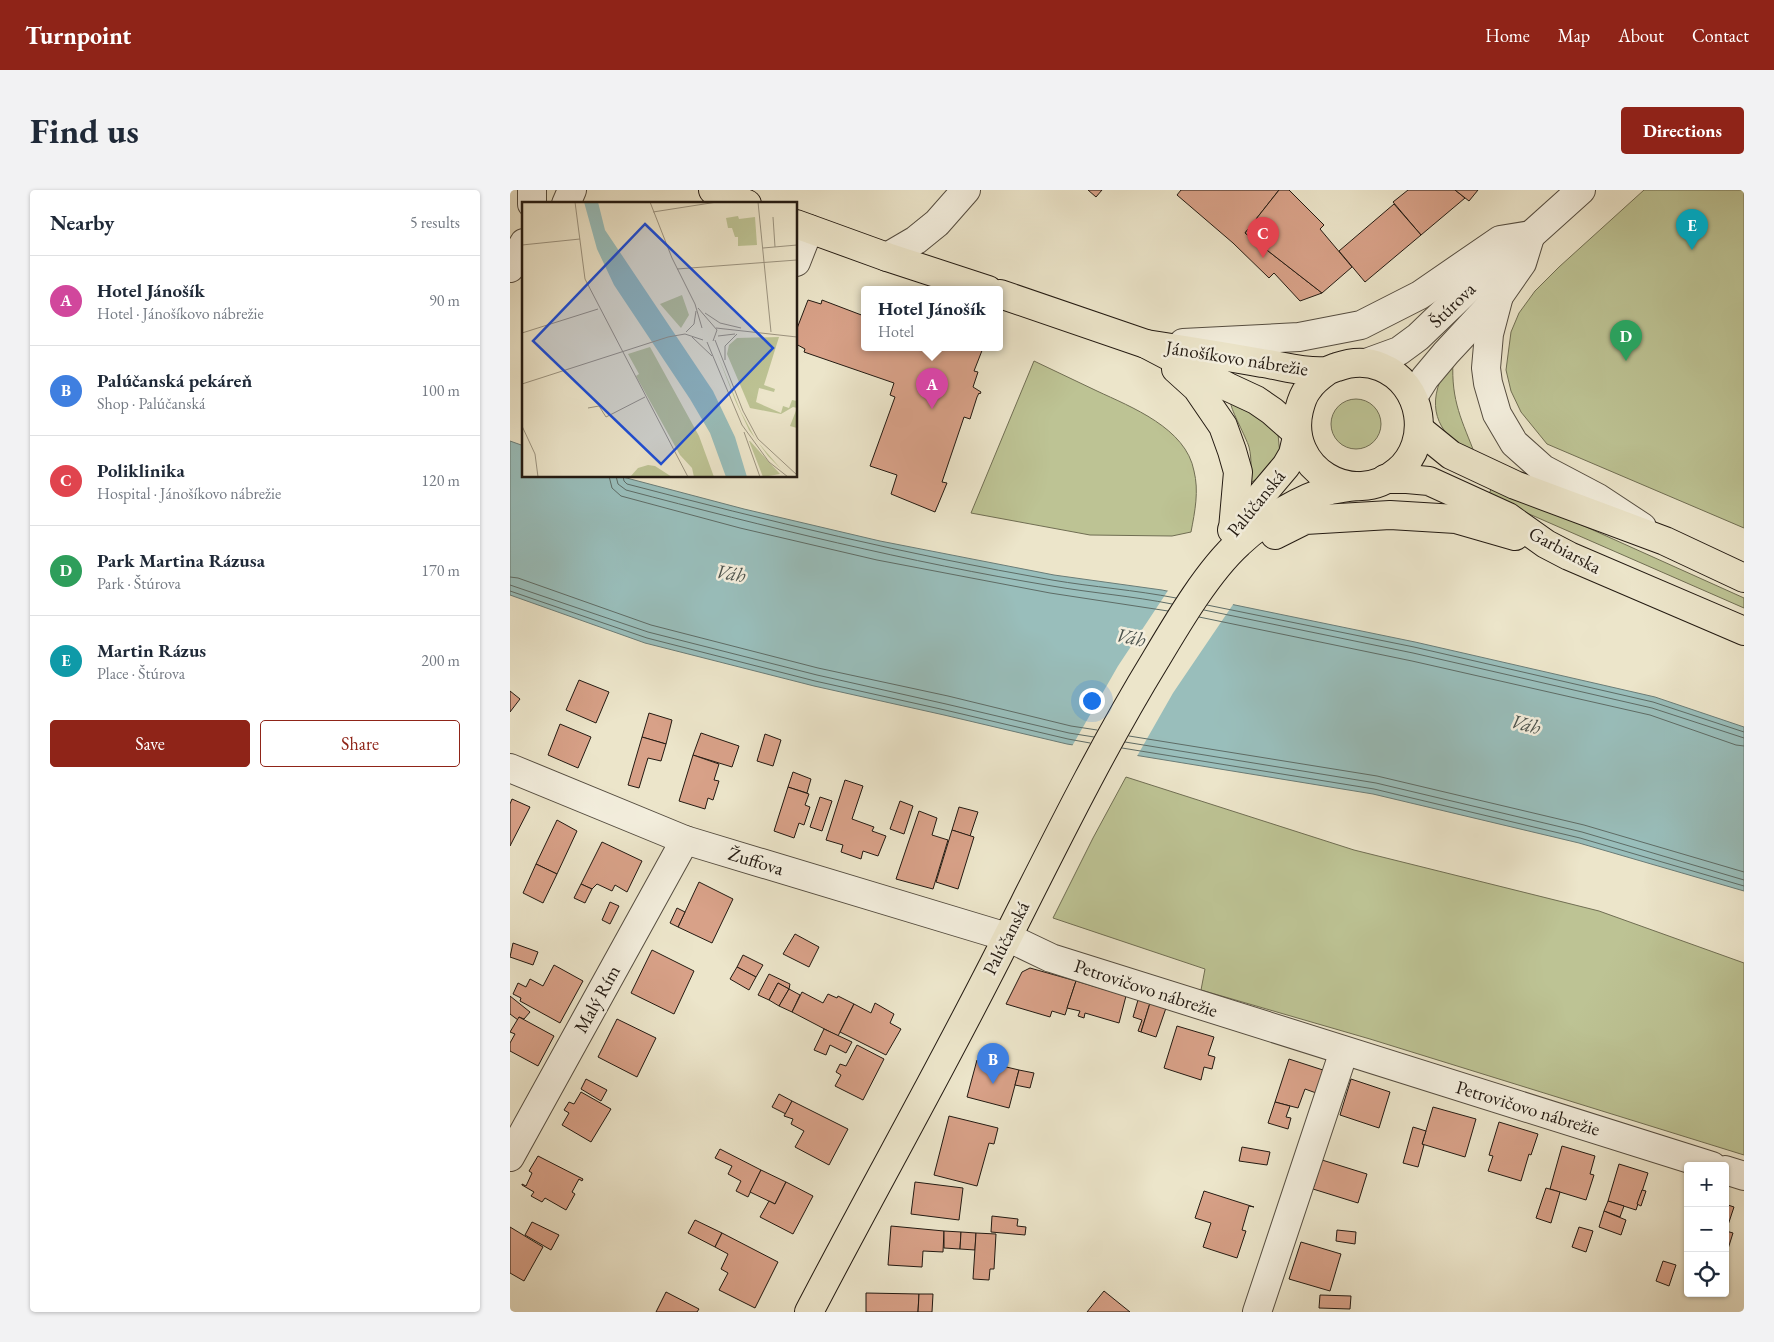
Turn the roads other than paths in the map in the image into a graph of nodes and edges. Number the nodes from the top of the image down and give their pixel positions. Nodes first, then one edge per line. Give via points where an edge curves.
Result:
1 (572, 190) edge
2 (713, 190) edge
3 (966, 190) edge
4 (1582, 190) edge
5 (567, 202) edge
6 (742, 202) edge
7 (802, 227) edge
8 (1531, 235) junction
9 (522, 247) edge
10 (798, 250) edge
11 (887, 257) junction
12 (510, 268) edge
13 (976, 286) edge
14 (1003, 295) edge
15 (1499, 296) junction
16 (1146, 344) junction
17 (1366, 363) junction
18 (1327, 371) junction
19 (1413, 397) junction
20 (1419, 429) junction
21 (1297, 435) junction
22 (1385, 479) junction
23 (1356, 486) junction
24 (1233, 529) junction
25 (1665, 541) junction
26 (1546, 544) junction
27 (1736, 572) edge
28 (1212, 573) junction
29 (1744, 631) edge
30 (510, 768) edge
31 (685, 840) junction
32 (1008, 937) junction
33 (1344, 1051) junction
34 (510, 1157) edge
35 (1699, 1162) edge
36 (1729, 1171) edge
37 (1744, 1176) edge
38 (809, 1312) edge
39 (1257, 1312) edge

1 - 5 street
2 - 6 main road
3 - 11 street via 937,223
4 - 8 street, Štúrova
7 - 10 street
7 - 11 main road
8 - 15 street, Štúrova via 1522,263
8 - 16 street via 1500,240 1420,296 1361,325 1300,337
8 - 17 street, Štúrova via 1492,266 1418,337 1399,351
9 - 12 street
11 - 13 main road
14 - 16 main road, Jánošíkovo nábrežie
15 - 19 street, Štúrova via 1446,353
15 - 25 street via 1489,334 1486,368 1497,414 1514,443 1543,469 1598,498
16 - 18 main road, Jánošíkovo nábrežie via 1294,370
16 - 21 main road, Jánošíkovo nábrežie via 1256,400
16 - 24 main road via 1197,388 1222,426 1238,472
17 - 18 main road via 1351,363
17 - 19 main road via 1382,367 1398,378
18 - 21 main road via 1307,389 1302,399 1296,421
19 - 20 main road
20 - 22 main road via 1415,448 1408,460
20 - 25 main road, Garbiarska via 1451,455 1515,485
21 - 23 main road via 1314,469 1331,480
21 - 24 main road, Palúčanská via 1293,454 1286,466
22 - 23 main road
22 - 26 main road, Garbiarska via 1429,481 1508,517
23 - 28 main road, Palúčanská via 1329,490 1285,510 1239,542
24 - 28 main road, Palúčanská via 1227,535
25 - 27 main road, Garbiarska
26 - 28 main road via 1456,519 1390,515 1324,518 1305,520 1286,528
26 - 29 main road, Garbiarska
28 - 32 main road, Palúčanská via 1122,715
30 - 31 street, Žuffova
31 - 32 street, Žuffova
31 - 34 street, Malý Rím
32 - 33 street, Petrovičovo nábrežie via 1051,958
32 - 38 main road, Palúčanská
33 - 35 street, Petrovičovo nábrežie
33 - 39 street
36 - 37 street

